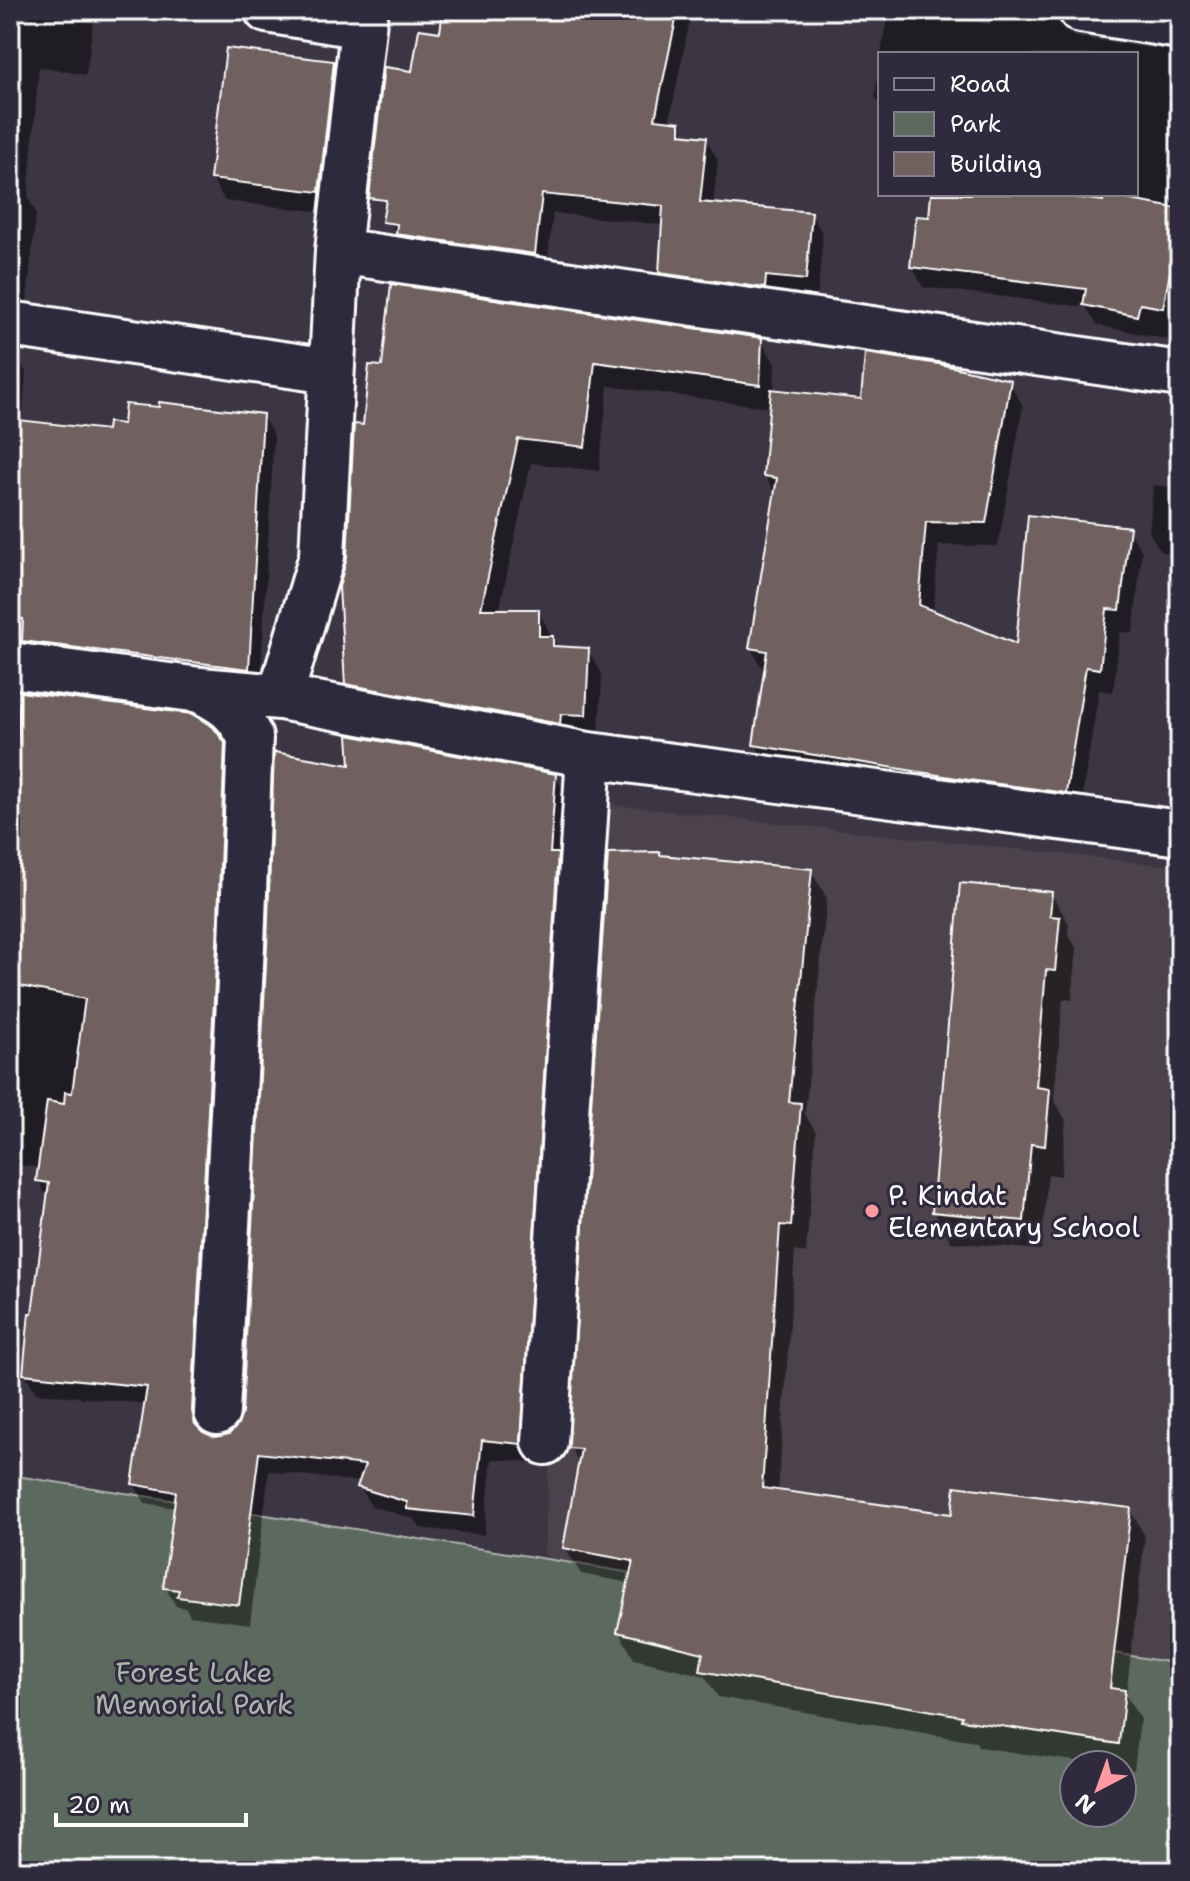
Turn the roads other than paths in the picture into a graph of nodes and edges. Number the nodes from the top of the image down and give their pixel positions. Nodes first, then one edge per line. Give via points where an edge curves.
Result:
1 (267, 10) edge
2 (1081, 10) edge
3 (364, 18) edge
4 (1180, 26) edge
5 (338, 251) junction
6 (10, 324) edge
7 (330, 371) junction
8 (1180, 374) edge
9 (10, 665) edge
10 (200, 690) junction
11 (280, 697) junction
12 (589, 755) junction
13 (1180, 833) edge
14 (217, 1412) dead end
15 (545, 1442) dead end

1 - 3 street
2 - 4 street
3 - 5 street
5 - 7 street
5 - 8 street
6 - 7 street
7 - 11 street via 322,556
9 - 10 street
10 - 11 street
10 - 14 street via 226,703 250,737
11 - 12 street
12 - 13 street
12 - 15 street

